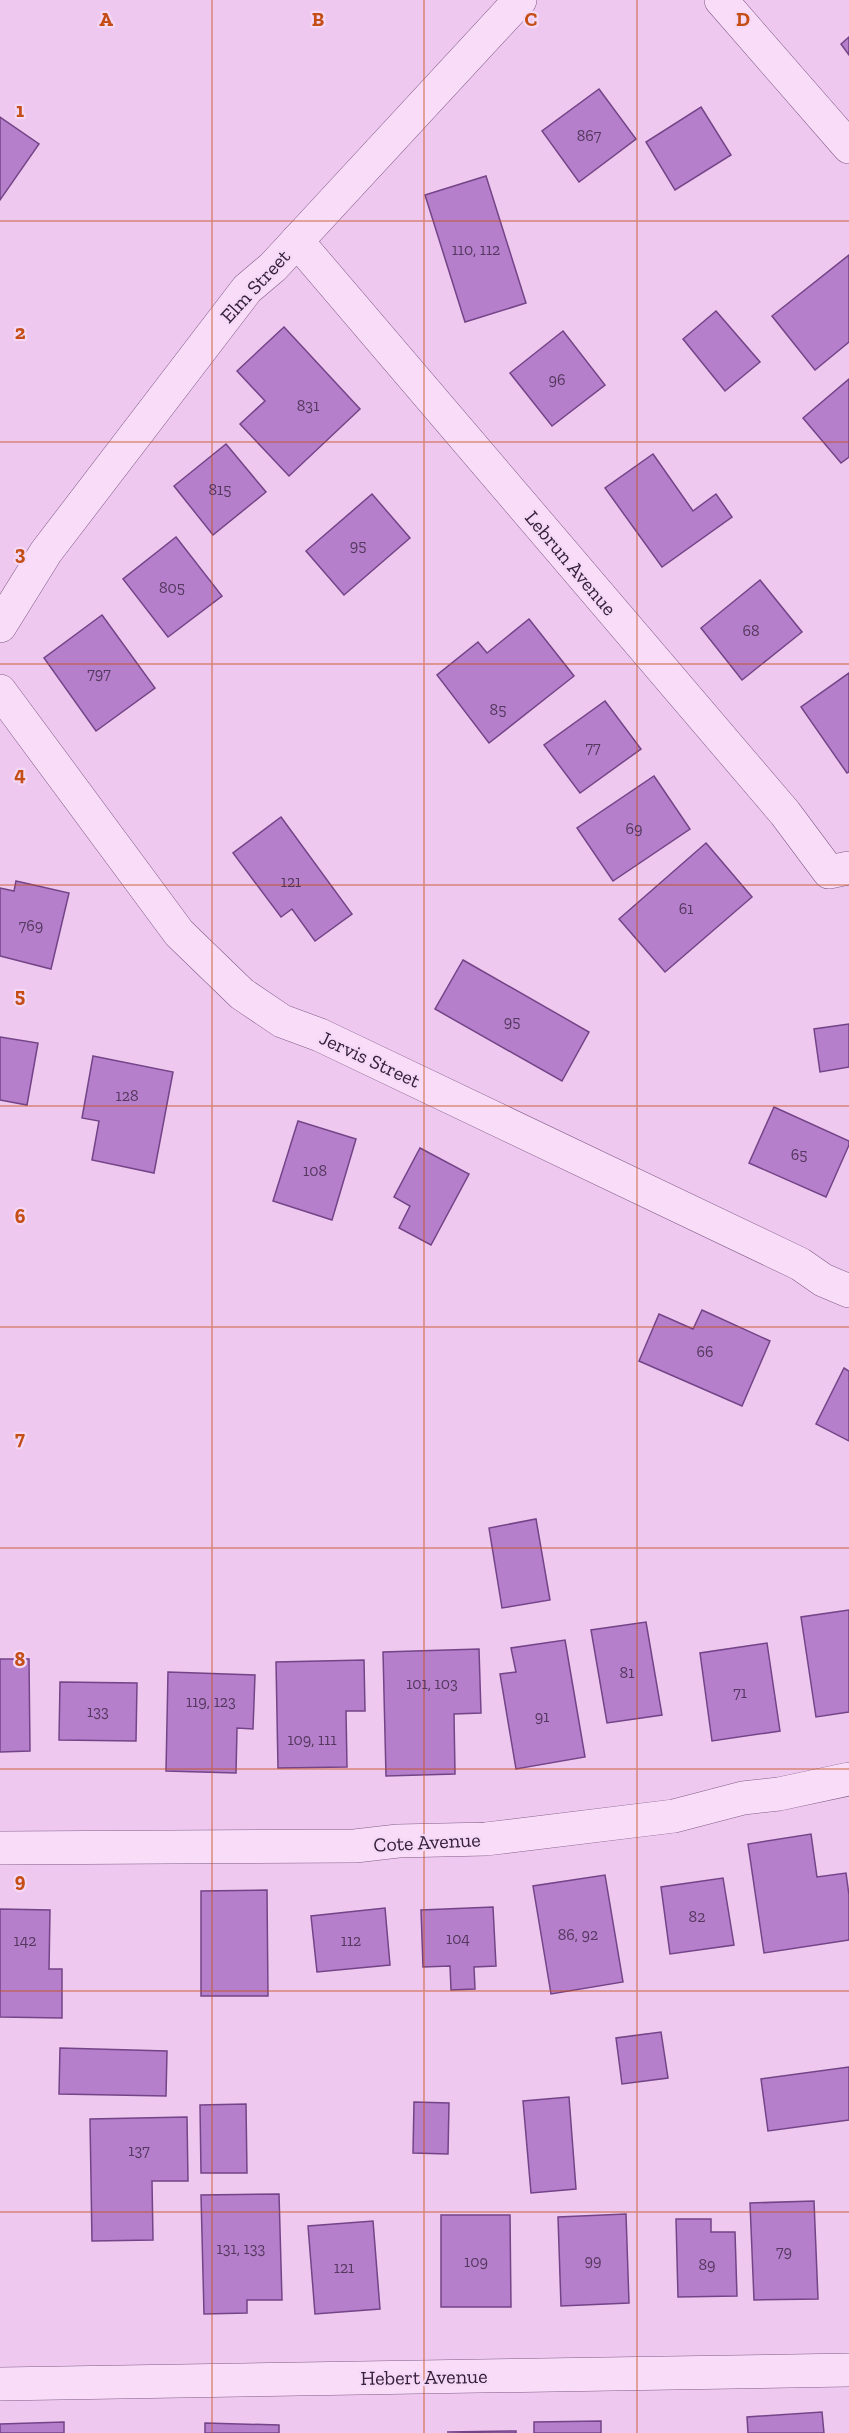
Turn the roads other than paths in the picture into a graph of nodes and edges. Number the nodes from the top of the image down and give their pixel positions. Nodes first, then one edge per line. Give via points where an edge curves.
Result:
1 (520, 0) edge
2 (721, 0) edge
3 (849, 147) edge
4 (297, 241) junction
5 (5, 608) edge
6 (0, 691) edge
7 (849, 868) edge
8 (849, 1291) edge
9 (849, 1779) edge
10 (0, 1848) edge
11 (849, 2370) edge
12 (0, 2384) edge

1 - 4 street, Elm Street
2 - 3 street
4 - 5 street, Elm Street via 247,289
4 - 7 street, Lebrun Avenue via 785,813 829,872
6 - 8 street, Jervis Street via 179,933 242,994 282,1021 320,1035
9 - 10 street, Cote Avenue via 743,1798 674,1816 486,1839 355,1846
11 - 12 street, Hebert Avenue

